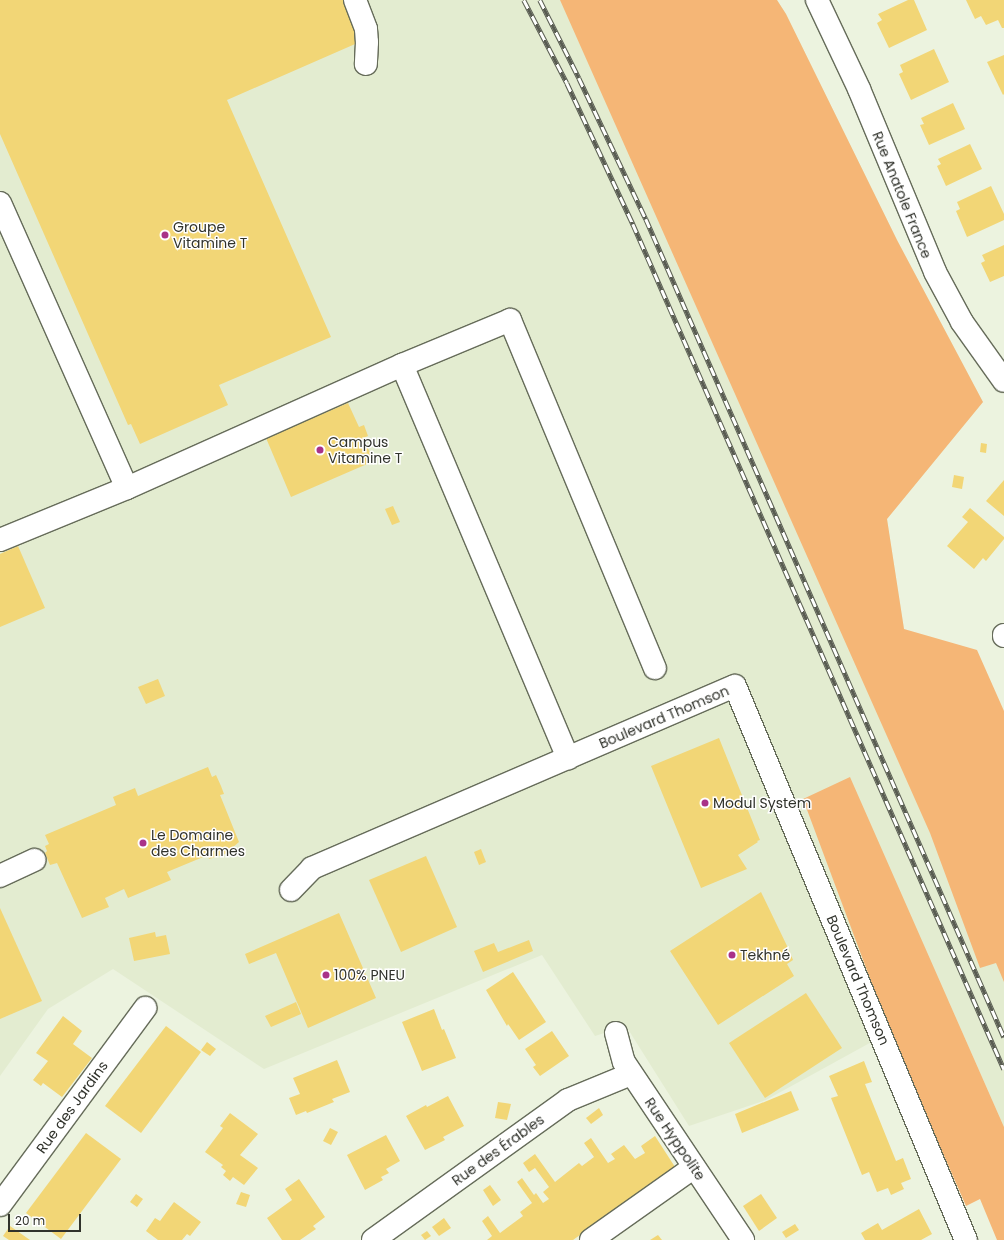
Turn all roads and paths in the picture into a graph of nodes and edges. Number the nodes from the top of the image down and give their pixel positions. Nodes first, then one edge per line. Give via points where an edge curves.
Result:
1 (354, 0) edge
2 (817, 0) edge
3 (366, 64) dead end
4 (0, 203) edge
5 (402, 365) junction
6 (1004, 381) edge
7 (127, 488) junction
8 (0, 540) edge
9 (655, 668) dead end
10 (568, 758) junction
11 (35, 860) dead end
12 (0, 876) edge
13 (291, 890) dead end
14 (145, 1008) dead end
15 (616, 1033) dead end
16 (631, 1074) junction
17 (694, 1167) junction
18 (0, 1205) edge
19 (373, 1240) edge
20 (591, 1240) edge
21 (743, 1240) edge
22 (964, 1240) edge

1 - 3 street via 366,29
2 - 6 street, Rue Anatole France via 858,89 935,272 973,338
4 - 7 street
5 - 7 street
5 - 9 street via 510,320
5 - 10 street
7 - 8 street
10 - 13 street, Boulevard Thomson via 312,868
10 - 22 street, Boulevard Thomson via 735,686
11 - 12 street
14 - 18 street, Rue des Jardins
15 - 16 street, Rue Hyppolite via 624,1062
16 - 17 street, Rue Hyppolite
16 - 19 street, Rue des Érables via 568,1100
17 - 20 street
17 - 21 street, Rue Hyppolite

